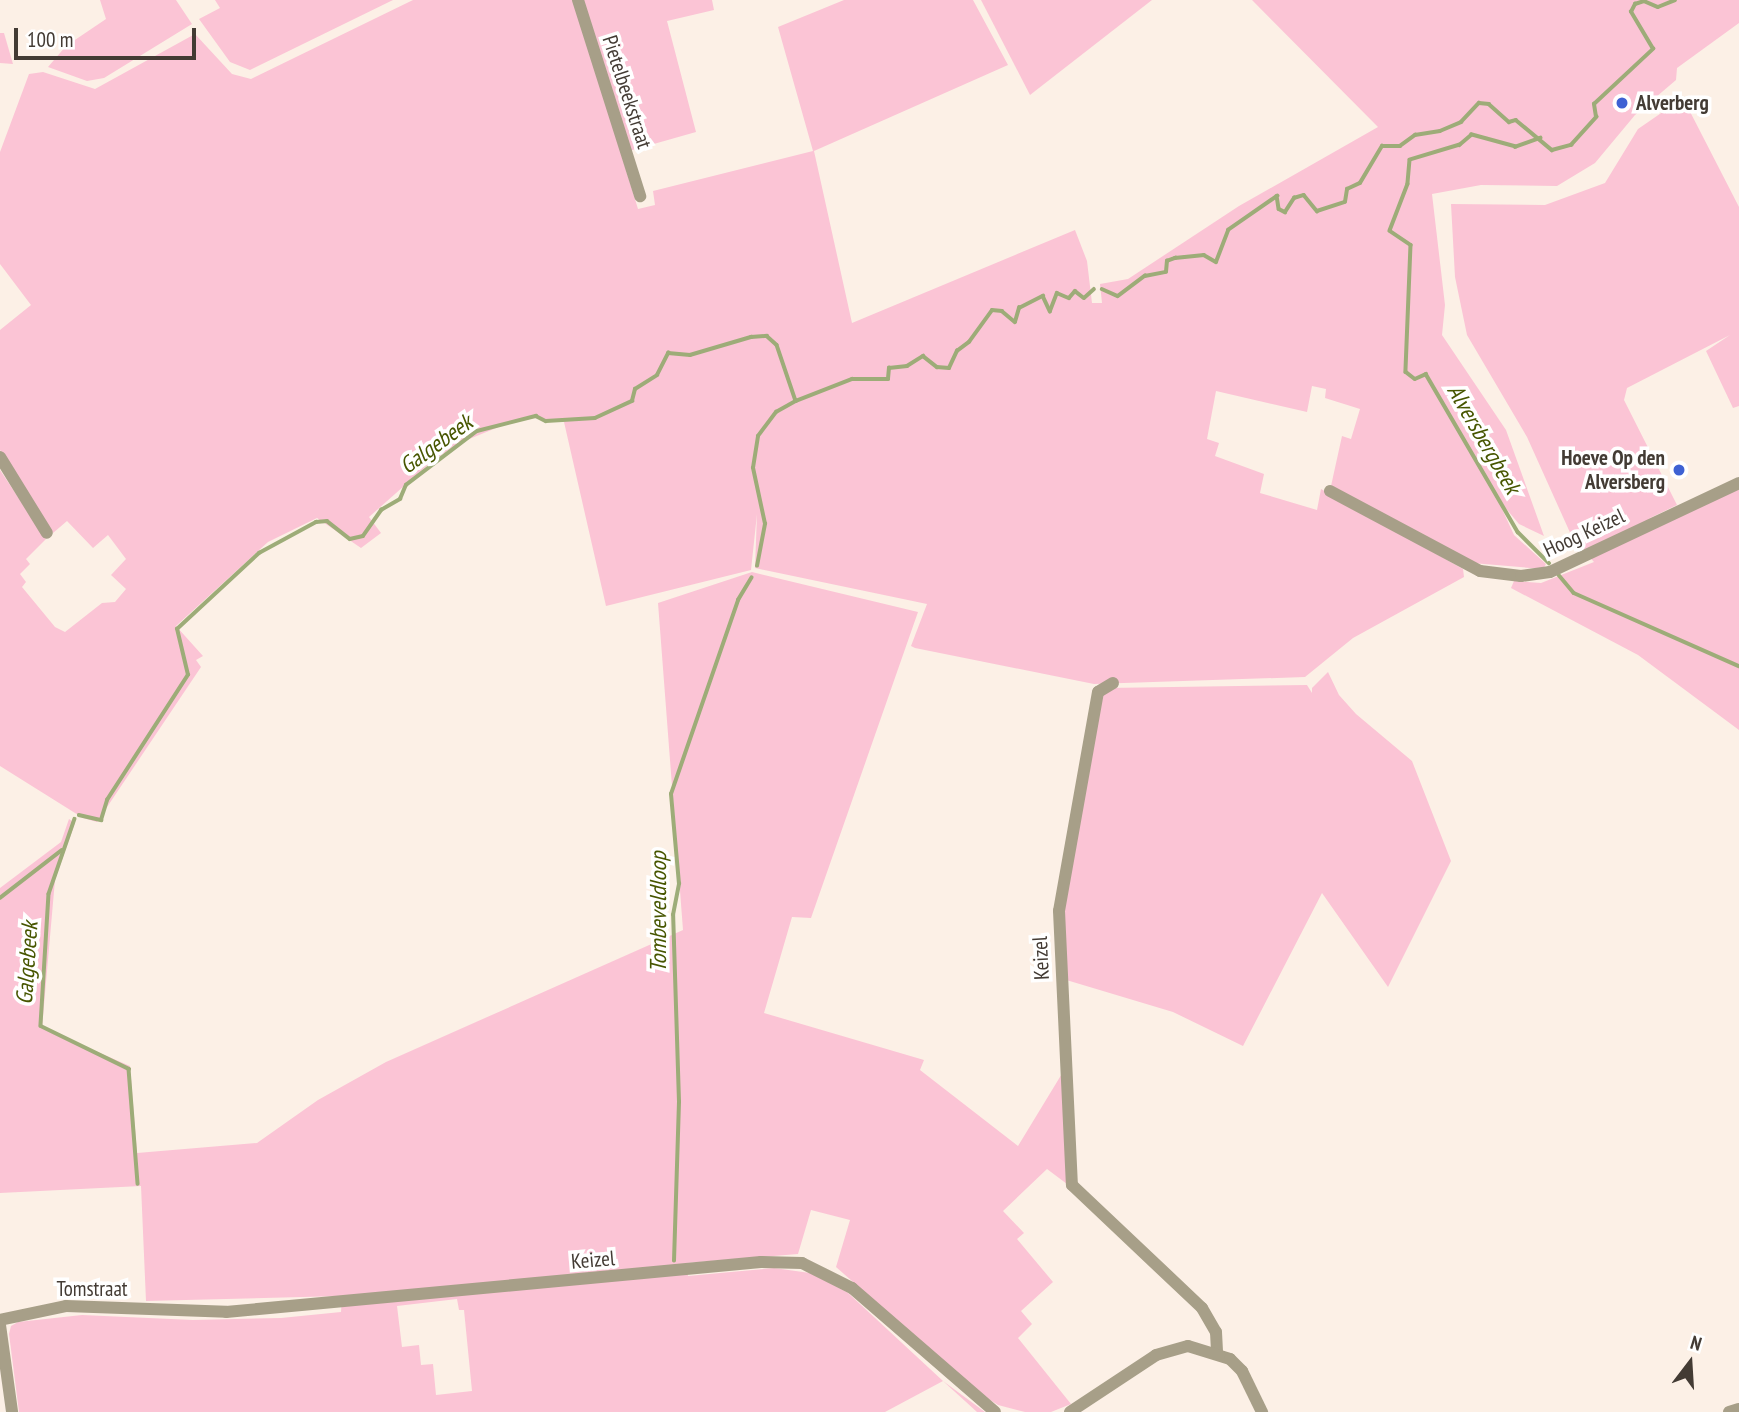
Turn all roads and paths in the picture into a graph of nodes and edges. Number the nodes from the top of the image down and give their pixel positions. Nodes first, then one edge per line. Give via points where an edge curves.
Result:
1 (578, 0) edge
2 (640, 196) dead end
3 (0, 457) edge
4 (1739, 483) edge
5 (1330, 491) dead end
6 (47, 533) dead end
7 (1114, 683) dead end
8 (143, 1308) joint
9 (0, 1320) edge
10 (0, 1325) edge
11 (1217, 1353) junction
12 (1739, 1409) edge
13 (12, 1412) edge
14 (995, 1412) edge
15 (1070, 1412) edge
16 (1262, 1412) edge
17 (1729, 1412) edge

1 - 2 street, Pietelbeekstraat
3 - 6 street
4 - 5 street, Hoog Keizel via 1550,572 1521,576 1480,571
7 - 11 street, Keizel via 1098,692 1059,911 1072,1185 1202,1308 1216,1332
8 - 9 street, Tomstraat via 42,1308
8 - 14 street, Keizel via 226,1312 761,1262 802,1263 852,1287
10 - 13 street
11 - 15 street via 1188,1346 1165,1351
11 - 16 street via 1242,1371
12 - 17 street

